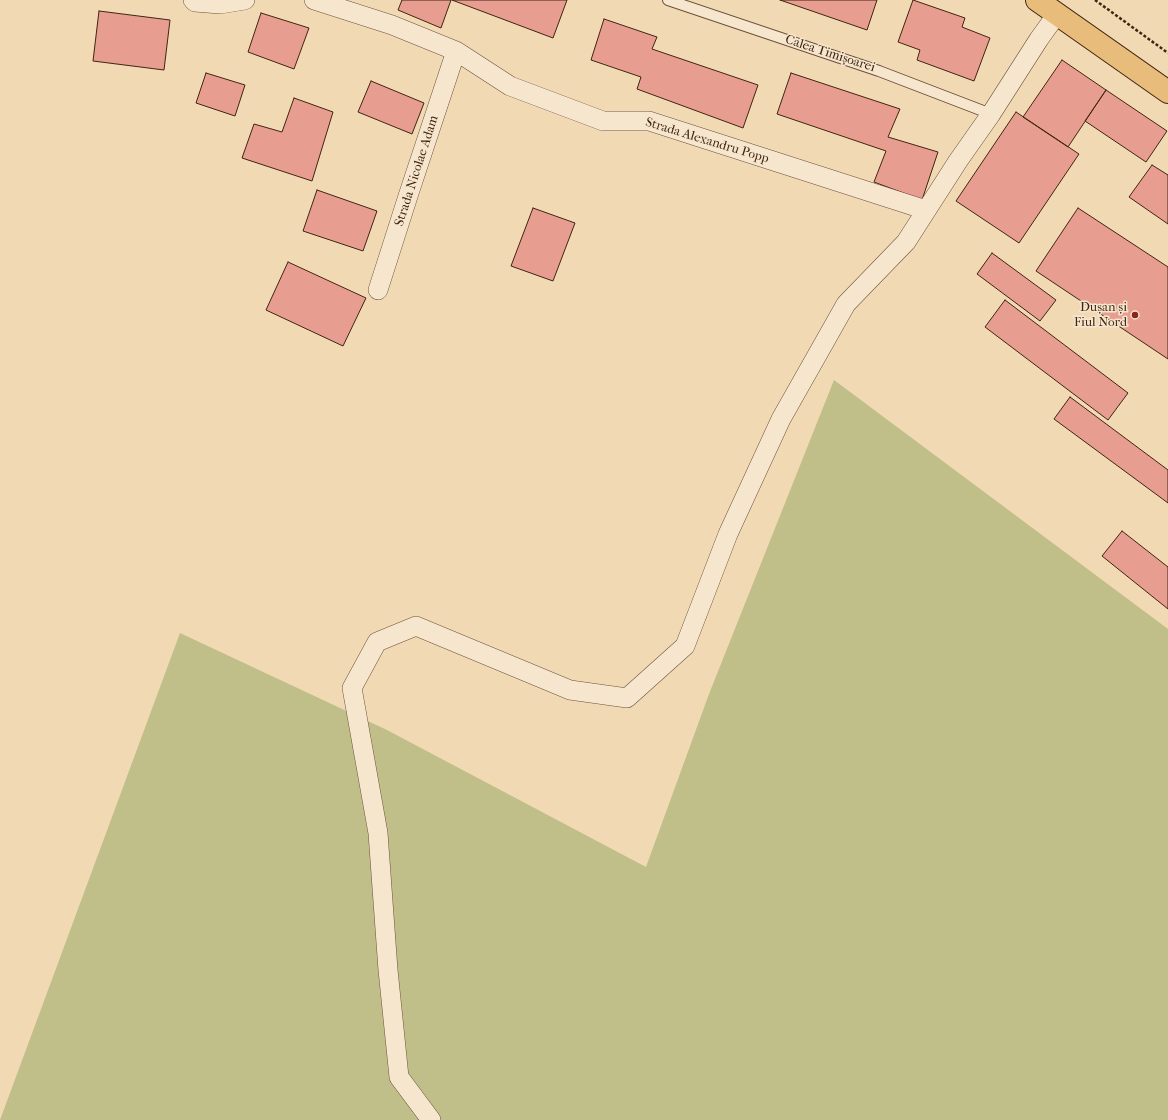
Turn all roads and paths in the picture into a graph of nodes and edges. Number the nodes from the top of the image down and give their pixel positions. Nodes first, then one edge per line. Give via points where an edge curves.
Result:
1 (192, 0) edge
2 (245, 0) edge
3 (314, 0) edge
4 (668, 0) edge
5 (1037, 0) edge
6 (1095, 0) edge
7 (1057, 14) junction
8 (456, 51) junction
9 (1168, 53) edge
10 (1168, 92) edge
11 (991, 114) junction
12 (926, 210) junction
13 (378, 290) dead end
14 (431, 1120) edge

1 - 2 street via 220,4
3 - 8 street, Strada Alexandru Popp via 392,25
4 - 11 lane, Calea Timișoarei via 879,70
5 - 7 main road
6 - 9 path
7 - 10 main road
7 - 11 street
8 - 12 street, Strada Alexandru Popp via 510,86 603,121 649,120
8 - 13 street, Strada Nicolae Adam
11 - 12 street
12 - 14 street via 906,242 846,304 781,419 728,534 685,646 627,698 570,690 416,626 377,642 352,688 378,833 399,1077

